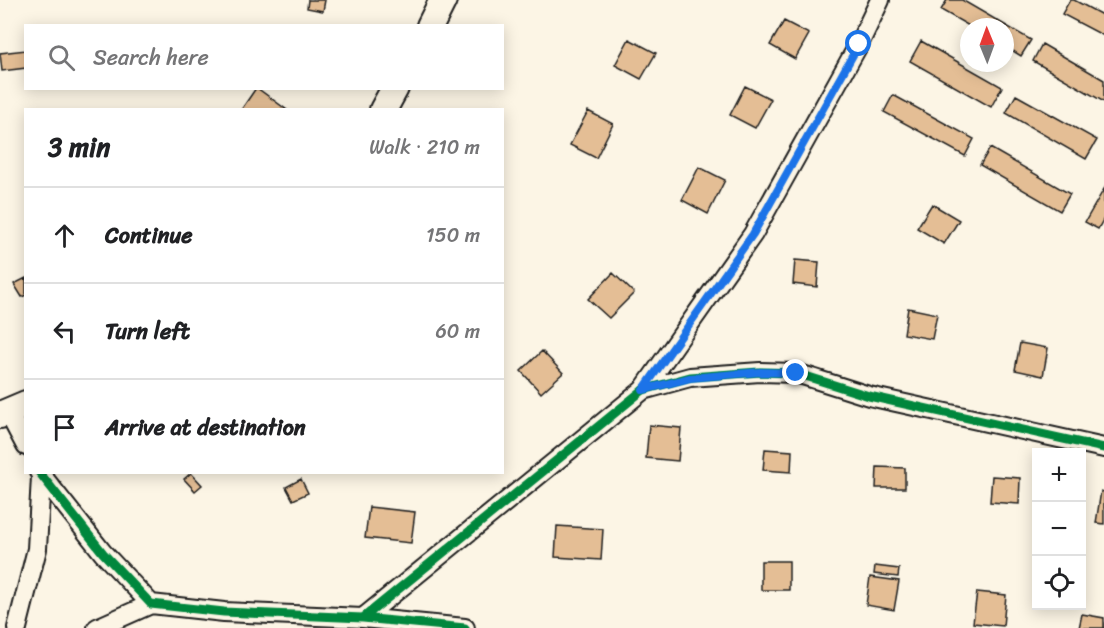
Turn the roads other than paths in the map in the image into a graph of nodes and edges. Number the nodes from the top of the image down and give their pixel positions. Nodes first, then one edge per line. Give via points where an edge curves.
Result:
1 (443, 0) edge
2 (880, 0) edge
3 (431, 24) edge
4 (394, 90) edge
5 (383, 108) edge
6 (643, 390) junction
7 (11, 410) edge
8 (24, 441) edge
9 (1104, 448) edge
10 (40, 475) edge
11 (151, 604) junction
12 (363, 618) junction
13 (17, 628) edge
14 (97, 628) edge
15 (465, 628) edge

1 - 3 street
2 - 6 street via 753,234
4 - 5 street
6 - 9 street via 690,378 796,373 869,396
6 - 12 street
7 - 8 street
10 - 11 street
10 - 13 street via 37,549
11 - 12 street via 224,612
11 - 14 street
12 - 15 street

